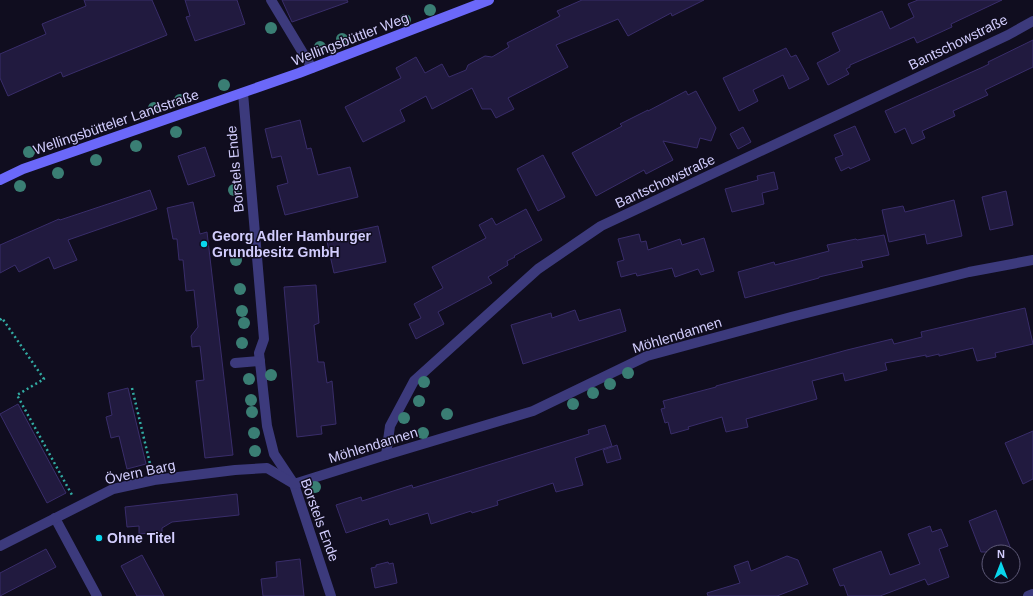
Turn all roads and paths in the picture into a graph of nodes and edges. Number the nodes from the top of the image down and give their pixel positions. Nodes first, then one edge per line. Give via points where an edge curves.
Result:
1 (272, 0) edge
2 (489, 0) edge
3 (1033, 21) edge
4 (312, 68) junction
5 (243, 93) junction
6 (0, 180) edge
7 (1033, 260) edge
8 (0, 320) edge
9 (260, 361) junction
10 (235, 363) dead end
11 (132, 388) dead end
12 (386, 455) junction
13 (154, 480) junction
14 (294, 484) junction
15 (77, 506) junction
16 (55, 518) junction
17 (0, 546) edge
18 (1033, 594) edge
19 (97, 596) edge
20 (331, 596) edge
21 (1028, 596) edge

1 - 4 street
2 - 4 main road, Wellingsbüttler Weg
3 - 12 street, Bantschowstraße via 601,226 538,269 414,381 390,426
4 - 5 main road, Wellingsbüttler Weg
5 - 6 main road, Wellingsbütteler Landstraße via 23,169
5 - 9 street, Borstels Ende via 264,339 259,353
7 - 12 street, Möhlendannen via 969,272 790,316 647,356 533,411
8 - 15 path via 2,318 44,379 17,394
9 - 10 street
9 - 14 street, Borstels Ende via 267,426 274,454
11 - 13 path
12 - 14 street, Möhlendannen
13 - 14 street, Övern Barg via 267,468
13 - 15 street, Övern Barg via 113,489
14 - 20 street, Borstels Ende
15 - 16 street, Övern Barg
16 - 17 street, Övern Barg
16 - 19 street
18 - 21 street

